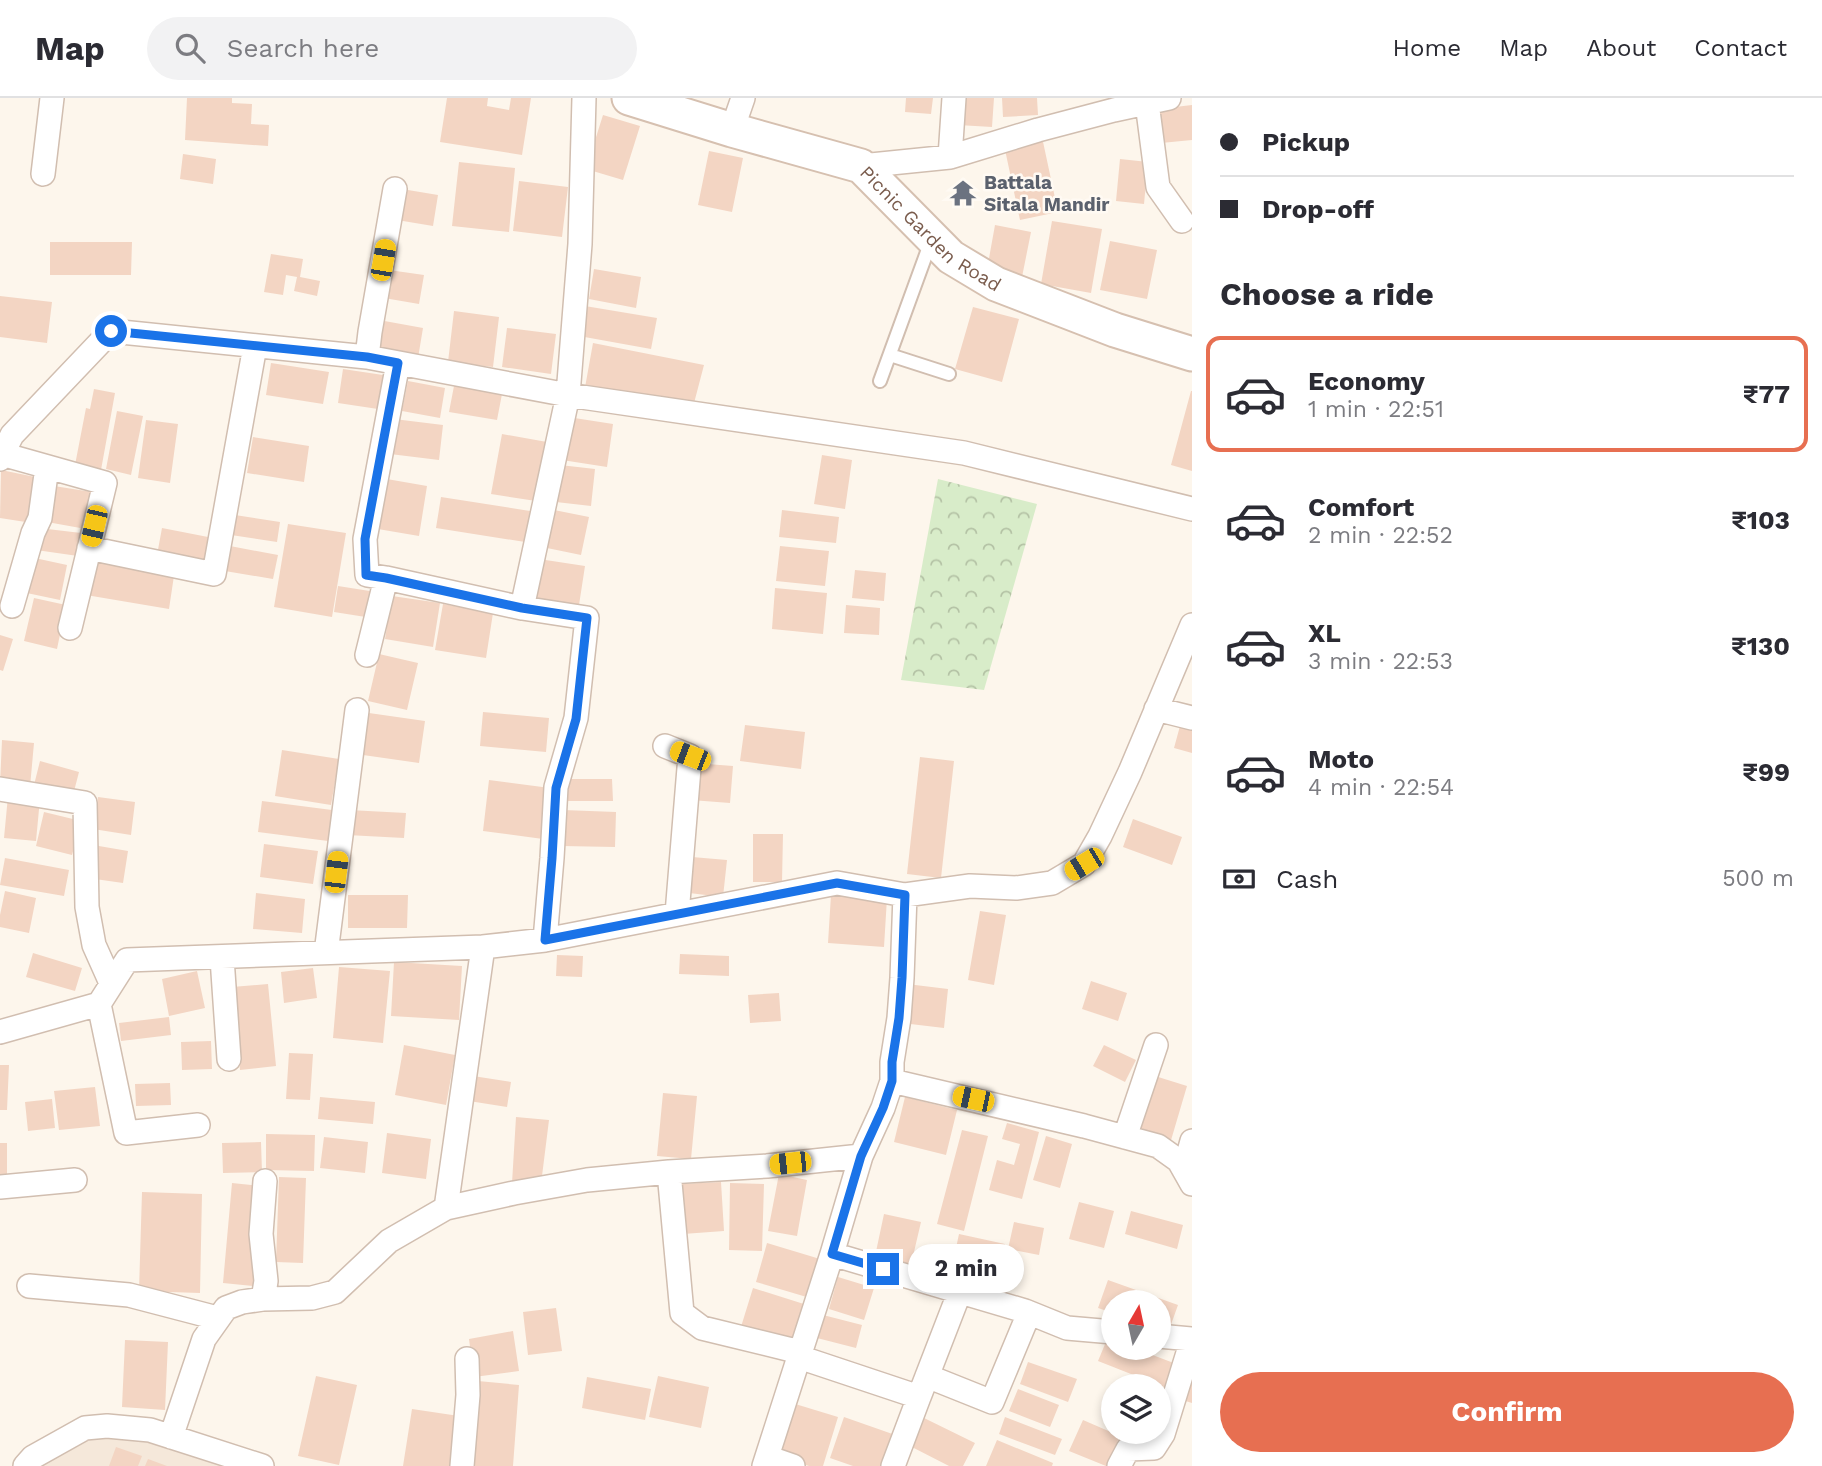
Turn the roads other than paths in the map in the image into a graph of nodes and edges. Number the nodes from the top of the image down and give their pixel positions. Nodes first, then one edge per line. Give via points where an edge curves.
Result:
1 (52, 98) edge
2 (584, 98) edge
3 (629, 98) edge
4 (743, 98) edge
5 (954, 98) edge
6 (1158, 100) edge
7 (732, 130) junction
8 (950, 157) junction
9 (861, 166) junction
10 (43, 174) dead end
11 (395, 189) dead end
12 (1182, 221) dead end
13 (932, 237) junction
14 (255, 346) junction
15 (1192, 354) edge
16 (890, 355) junction
17 (367, 357) junction
18 (398, 363) junction
19 (949, 373) dead end
20 (880, 382) dead end
21 (568, 395) junction
22 (5, 449) edge
23 (47, 467) junction
24 (1192, 509) edge
25 (89, 548) junction
26 (386, 578) junction
27 (12, 606) dead end
28 (522, 608) junction
29 (1192, 625) edge
30 (70, 628) dead end
31 (367, 655) dead end
32 (1156, 709) junction
33 (357, 710) dead end
34 (1192, 718) edge
35 (665, 746) dead end
36 (0, 789) edge
37 (905, 895) junction
38 (677, 914) junction
39 (545, 940) junction
40 (483, 947) junction
41 (326, 953) junction
42 (222, 958) junction
43 (111, 983) junction
44 (99, 1004) junction
45 (0, 1032) edge
46 (1156, 1045) dead end
47 (229, 1059) dead end
48 (892, 1081) junction
49 (198, 1125) dead end
50 (1125, 1137) junction
51 (1192, 1141) edge
52 (861, 1156) junction
53 (669, 1172) junction
54 (1188, 1177) edge
55 (75, 1180) dead end
56 (265, 1181) dead end
57 (0, 1187) edge
58 (446, 1208) junction
59 (832, 1254) junction
60 (29, 1286) dead end
61 (960, 1292) junction
62 (264, 1299) junction
63 (1029, 1313) junction
64 (217, 1318) junction
65 (1101, 1331) edge
66 (1171, 1337) edge
67 (1192, 1339) edge
68 (799, 1354) junction
69 (467, 1359) dead end
70 (923, 1387) junction
71 (171, 1437) junction
72 (765, 1461) edge
73 (24, 1466) edge
74 (262, 1466) edge
75 (462, 1466) edge
76 (793, 1466) edge
77 (893, 1466) edge
78 (1119, 1466) edge

1 - 10 street
2 - 21 street via 580,244
3 - 7 main road, Picnic Garden Road
4 - 7 street
5 - 8 street
6 - 8 street
6 - 12 street via 1158,187
7 - 9 main road, Picnic Garden Road
8 - 9 street
9 - 13 main road, Picnic Garden Road
11 - 17 street
13 - 15 main road, Picnic Garden Road via 951,257 996,284
13 - 16 lane
14 - 17 street
14 - 22 street via 111,331
14 - 25 street via 214,574
16 - 19 lane
16 - 20 lane
17 - 18 street
18 - 21 street
18 - 26 street via 365,539 366,575
21 - 24 street via 964,453
21 - 28 street
22 - 23 street
23 - 25 street via 105,483
23 - 27 street via 40,518
25 - 30 street
26 - 28 street
26 - 31 street
28 - 39 street via 587,618 576,719 556,788
29 - 32 street
32 - 34 street
32 - 37 street via 1084,864 1052,884
33 - 41 street
35 - 38 street via 690,756
36 - 43 street via 85,803 87,907 94,945
37 - 38 street via 837,883
37 - 48 street
38 - 39 street
39 - 40 street
40 - 41 street
40 - 58 street
41 - 42 street
42 - 43 street via 127,960
42 - 47 street
43 - 44 street
44 - 45 street
44 - 49 street via 126,1133
46 - 50 street
48 - 50 street
48 - 52 street
50 - 54 street via 1158,1146 1179,1161
51 - 54 street
52 - 53 street
52 - 59 street
53 - 58 street via 587,1180
53 - 68 street via 682,1313 702,1328
55 - 57 street
56 - 62 street via 261,1234
58 - 62 street via 389,1241 335,1292 312,1298
59 - 61 street
59 - 68 street
60 - 64 street via 129,1295
61 - 63 street
61 - 70 street
62 - 64 street via 226,1308
63 - 65 street via 1067,1328
63 - 70 street via 992,1402
64 - 71 street via 204,1339
66 - 67 street
67 - 78 street via 1163,1434 1154,1448 1128,1449
68 - 70 street
68 - 72 street
69 - 75 street
70 - 77 street
71 - 73 street via 150,1430 85,1428
71 - 74 street
72 - 76 street

